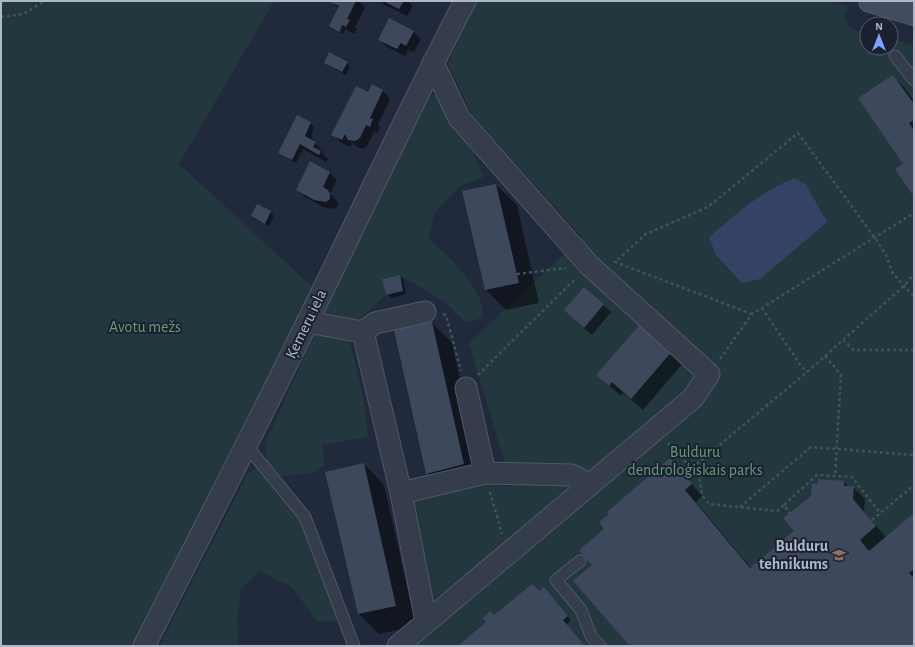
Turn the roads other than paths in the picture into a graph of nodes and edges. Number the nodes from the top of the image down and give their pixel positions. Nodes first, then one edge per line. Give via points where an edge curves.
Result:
1 (465, 1) edge
2 (870, 1) edge
3 (914, 14) edge
4 (894, 56) dead end
5 (433, 63) junction
6 (914, 80) edge
7 (425, 312) road end
8 (307, 322) junction
9 (363, 332) junction
10 (466, 388) road end
11 (246, 445) junction
12 (485, 473) junction
13 (589, 485) junction
14 (400, 493) junction
15 (580, 561) dead end
16 (426, 621) junction
17 (144, 646) edge
18 (354, 646) edge
19 (398, 646) edge
20 (600, 646) edge

1 - 5 street, Ķemeru iela
2 - 3 street
4 - 6 lane
5 - 8 street, Ķemeru iela
5 - 13 street via 459,118 589,265 709,374 693,398
7 - 9 street via 375,323
8 - 9 street
8 - 11 street, Ķemeru iela
9 - 14 street
10 - 12 street
11 - 17 street, Ķemeru iela
11 - 18 lane via 306,517
12 - 13 street via 572,475
12 - 14 street
13 - 16 street
14 - 16 street
15 - 20 lane via 556,580 581,610 591,636
16 - 19 street

